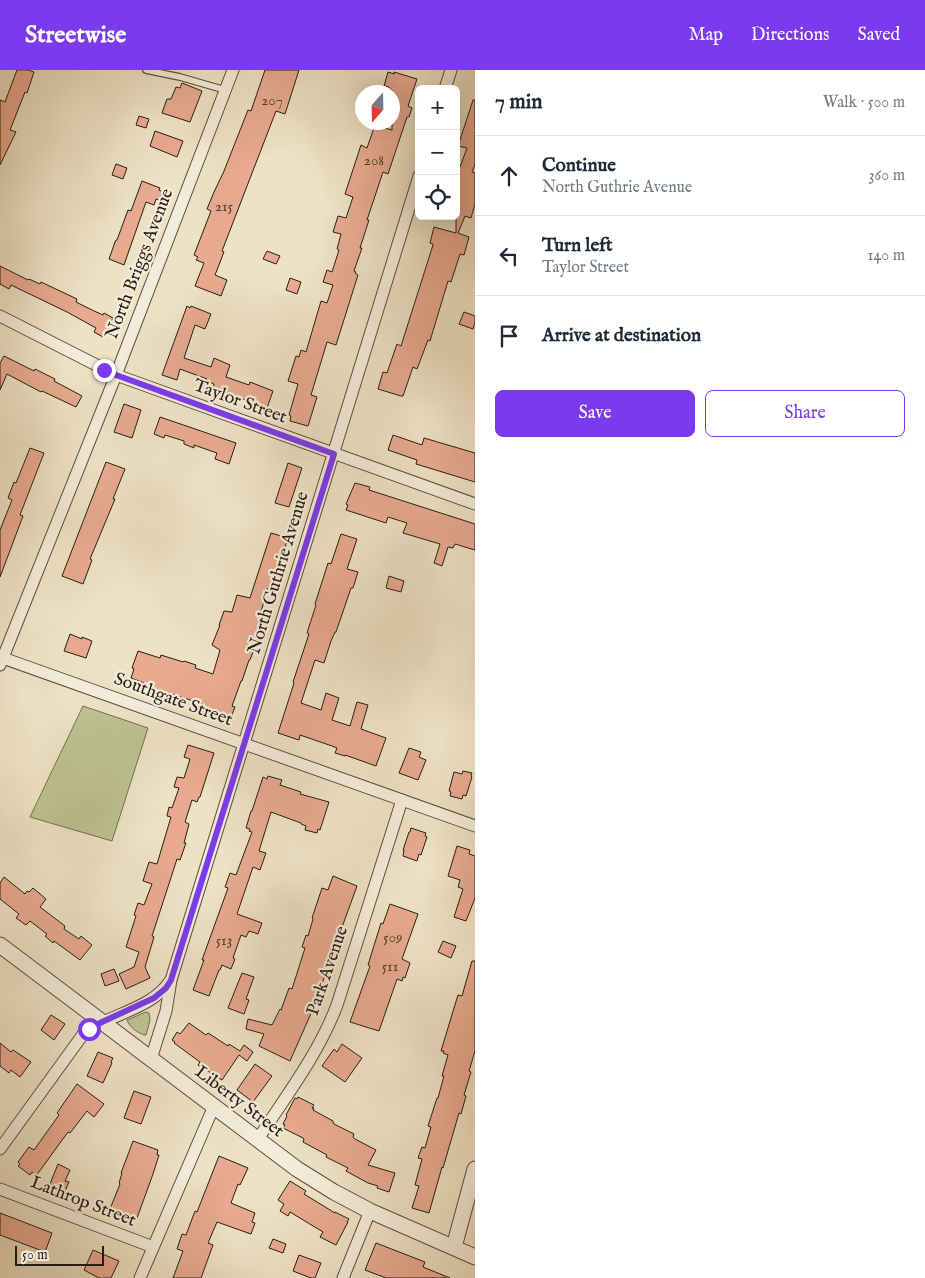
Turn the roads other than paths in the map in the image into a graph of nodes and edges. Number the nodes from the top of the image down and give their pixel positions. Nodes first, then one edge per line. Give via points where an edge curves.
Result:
1 (146, 70) edge
2 (233, 70) edge
3 (451, 70) edge
4 (447, 85) edge
5 (226, 90) junction
6 (415, 189) edge
7 (0, 316) edge
8 (116, 375) junction
9 (334, 454) junction
10 (475, 504) edge
11 (1, 660) edge
12 (244, 744) junction
13 (402, 800) junction
14 (475, 826) edge
15 (0, 945) edge
16 (171, 980) junction
17 (102, 1022) junction
18 (152, 1059) junction
19 (214, 1106) junction
20 (258, 1139) junction
21 (0, 1149) edge
22 (475, 1169) edge
23 (0, 1189) edge
24 (370, 1211) junction
25 (153, 1247) junction
26 (454, 1247) junction
27 (475, 1257) edge
28 (140, 1278) edge
29 (342, 1278) edge

1 - 5 lane
2 - 5 street, North Briggs Avenue
3 - 4 street
5 - 8 street, North Briggs Avenue
6 - 9 street, North Guthrie Avenue
7 - 8 street, Taylor Street
8 - 9 street, Taylor Street
8 - 11 street, North Briggs Avenue
9 - 10 street, Taylor Street
9 - 12 street, North Guthrie Avenue
11 - 12 street, Southgate Street
12 - 13 street, Southgate Street
12 - 16 street, North Guthrie Avenue
13 - 14 street, Southgate Street
13 - 20 street, Park Avenue via 330,1024
15 - 17 street, Liberty Street
16 - 17 street, North Guthrie Avenue via 154,998
16 - 18 street, North Guthrie Avenue
17 - 18 street, Liberty Street
17 - 21 street, North Guthrie Avenue via 84,1033
18 - 19 street, Liberty Street
19 - 20 street, Liberty Street
19 - 25 street
20 - 24 street, Liberty Street via 304,1174
22 - 26 street
23 - 25 street, Lathrop Street
24 - 26 street, Liberty Street
24 - 29 street
25 - 28 street
26 - 27 street, Liberty Street

